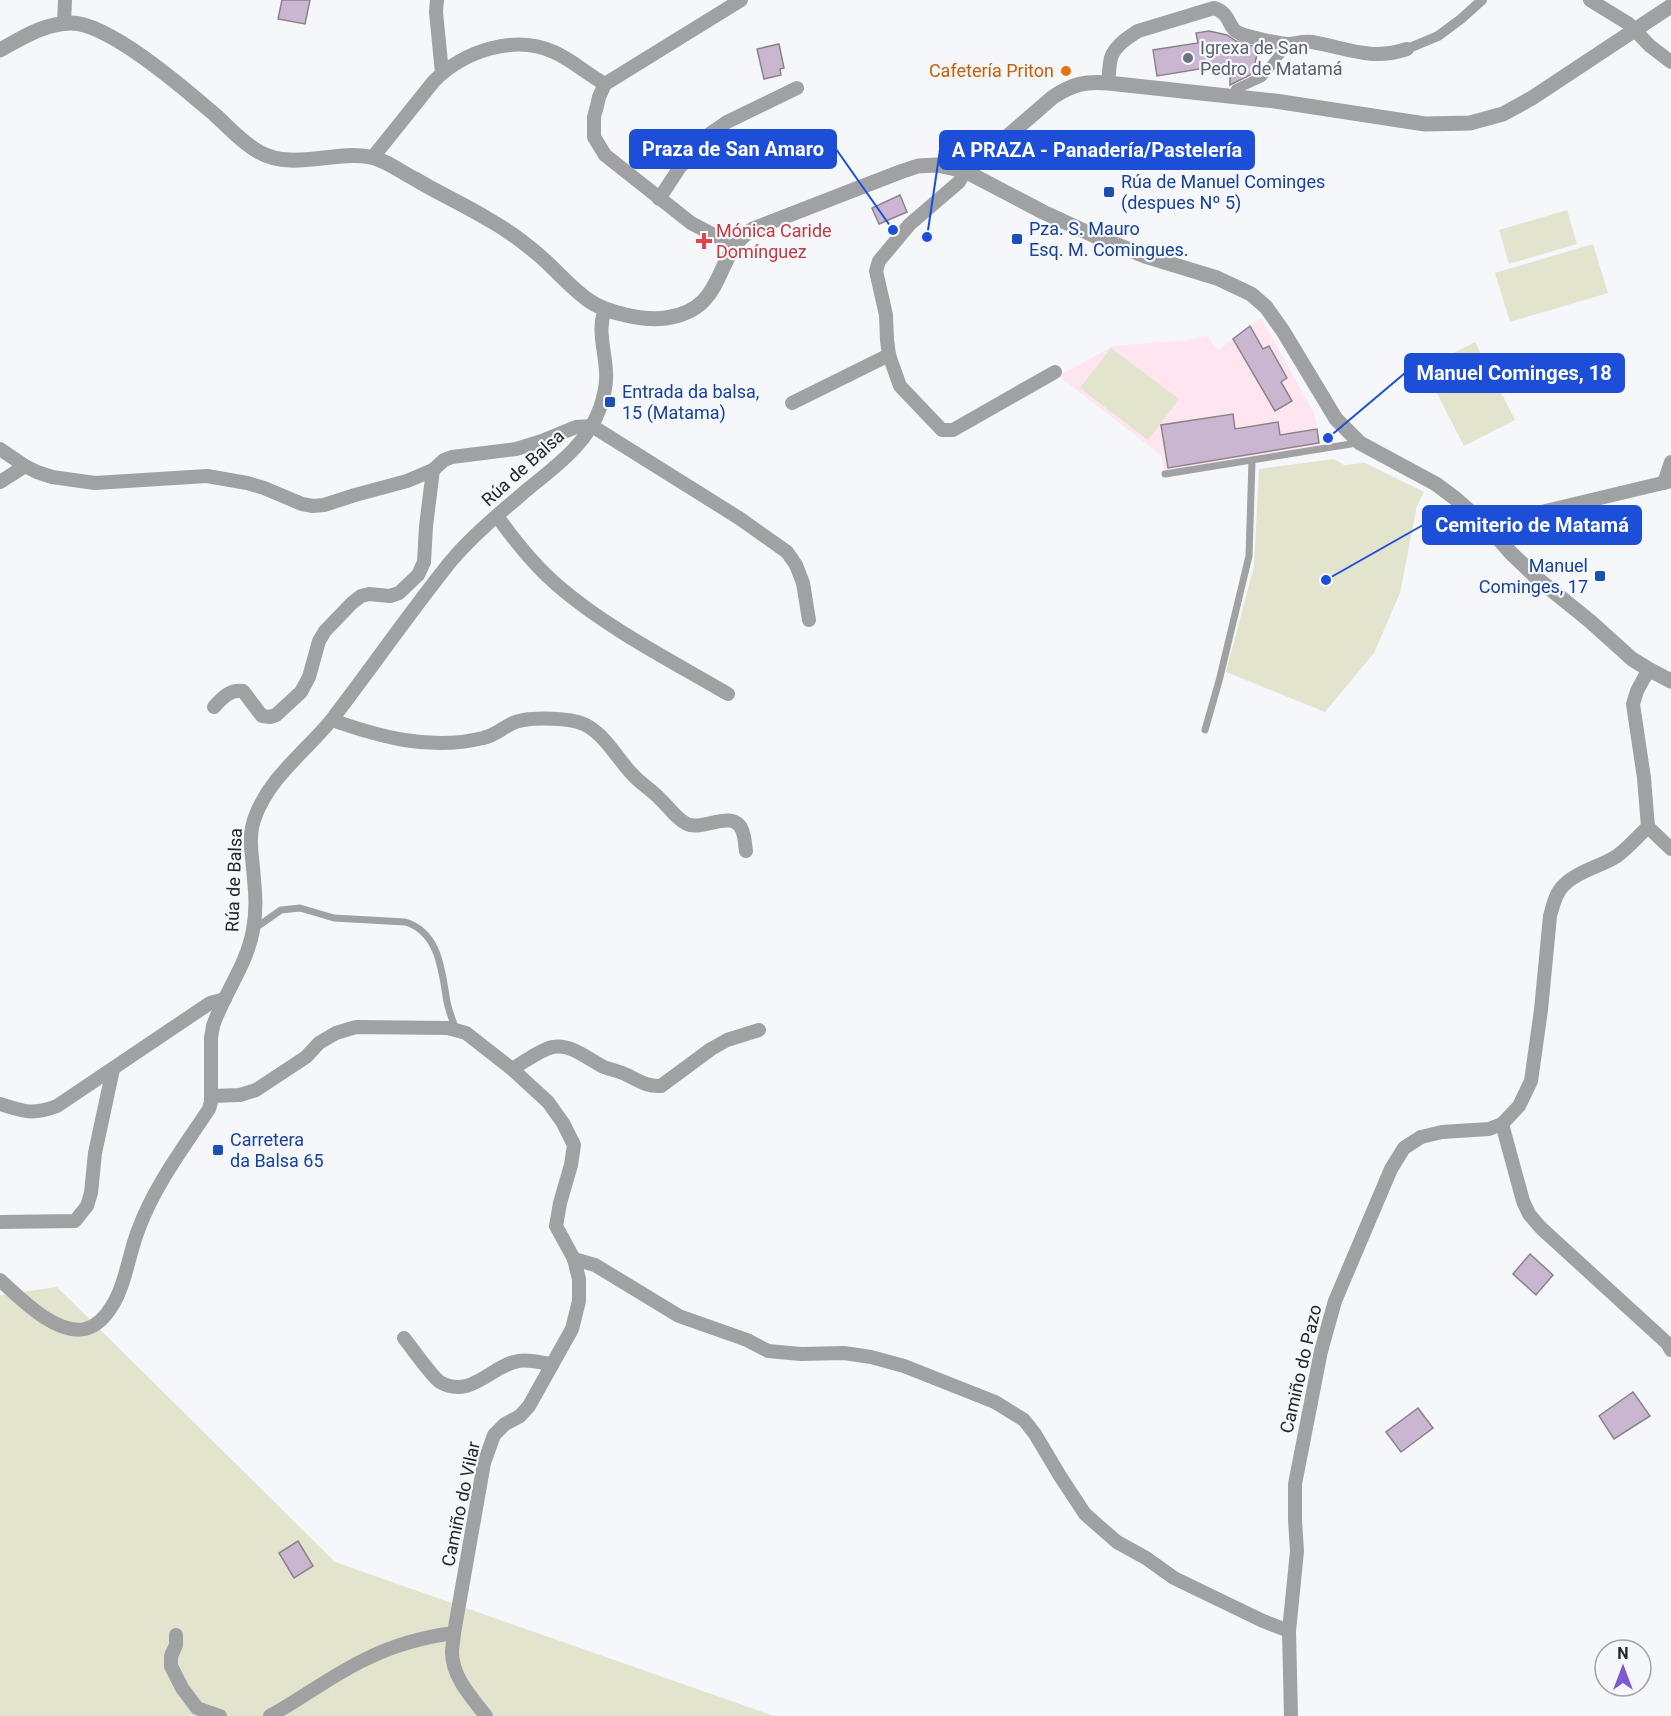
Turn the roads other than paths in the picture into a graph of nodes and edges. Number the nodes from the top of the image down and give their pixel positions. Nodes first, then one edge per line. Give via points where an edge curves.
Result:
1 (65, 0) edge
2 (437, 0) edge
3 (741, 0) edge
4 (1482, 0) edge
5 (1590, 0) edge
6 (1213, 4) edge
7 (1671, 6) edge
8 (64, 23) junction
9 (1635, 30) junction
10 (1288, 44) junction
11 (1407, 49) joint
12 (0, 50) edge
13 (1671, 62) edge
14 (442, 73) junction
15 (1108, 83) junction
16 (605, 84) junction
17 (797, 88) dead end
18 (1234, 97) junction
19 (374, 157) junction
20 (965, 171) junction
21 (660, 199) junction
22 (735, 246) junction
23 (606, 309) junction
24 (889, 355) junction
25 (1055, 372) dead end
26 (792, 404) dead end
27 (592, 426) junction
28 (1360, 443) junction
29 (0, 448) edge
30 (1252, 461) junction
31 (1671, 462) edge
32 (25, 466) junction
33 (433, 470) junction
34 (1165, 474) dead end
35 (0, 482) edge
36 (1668, 482) edge
37 (497, 516) junction
38 (1490, 529) junction
39 (425, 594) junction
40 (390, 596) junction
41 (809, 620) dead end
42 (1650, 670) junction
43 (1671, 681) edge
44 (728, 694) dead end
45 (214, 707) dead end
46 (332, 720) junction
47 (1205, 730) dead end
48 (1648, 827) junction
49 (1671, 849) edge
50 (746, 851) dead end
51 (253, 930) junction
52 (225, 999) junction
53 (759, 1030) dead end
54 (457, 1031) junction
55 (113, 1069) junction
56 (512, 1069) junction
57 (212, 1096) junction
58 (0, 1104) edge
59 (1502, 1124) junction
60 (0, 1222) edge
61 (573, 1259) junction
62 (0, 1280) edge
63 (404, 1338) dead end
64 (1671, 1350) edge
65 (552, 1364) junction
66 (1289, 1631) junction
67 (454, 1633) junction
68 (176, 1635) dead end
69 (220, 1716) edge
70 (270, 1716) edge
71 (486, 1716) edge
72 (1291, 1716) edge

1 - 8 street
2 - 14 street
3 - 16 street
4 - 11 street via 1438,36
5 - 9 street
6 - 10 street via 1240,34
6 - 15 street via 1128,37 1111,57
7 - 9 street
8 - 12 street via 45,27
8 - 19 street via 92,27 124,44 261,153 280,159
9 - 13 street
9 - 18 street via 1532,98 1503,114 1470,123 1425,124
10 - 11 street via 1303,41 1359,54
10 - 18 street via 1262,77 1236,89
14 - 16 street via 466,58 502,45 534,46 568,59
14 - 19 street
15 - 18 street
15 - 20 street via 1088,82 1067,88
16 - 21 street via 594,117 594,137 605,155
17 - 21 street via 708,135 680,167
19 - 23 street via 510,232 588,300
20 - 22 street via 937,165 918,166 746,232
20 - 24 street via 959,182 910,224 879,261 876,271 886,315
20 - 28 street via 1095,236 1251,294 1283,331 1336,419
21 - 22 street via 696,226
22 - 23 street via 714,287 690,312 647,319
23 - 27 street, Rúa de Balsa via 601,329 605,392
24 - 25 street via 900,386 942,430 953,430
24 - 26 street
27 - 33 street via 576,427 530,446 452,457
27 - 37 street, Rúa de Balsa via 566,458
27 - 41 street via 788,552 803,583
28 - 30 lane
28 - 38 street via 1436,484
29 - 32 street
30 - 34 lane
30 - 47 lane via 1249,556
31 - 36 street
32 - 33 street via 52,477 95,483 207,476 247,483 313,506
32 - 35 street
33 - 40 street via 424,562 418,575
36 - 38 street via 1512,519
37 - 39 street, Rúa de Balsa via 467,543
37 - 44 street via 540,568 573,598
38 - 42 street via 1539,579
39 - 40 street via 420,591 400,599
39 - 46 street, Rúa de Balsa
40 - 45 street via 361,596 325,631 306,685 276,715 262,716 243,691 237,690
42 - 43 street
42 - 48 street via 1633,704
46 - 50 street via 431,744 483,738 520,720 587,725 634,776 687,824 702,826 724,820 739,825
46 - 51 street, Rúa de Balsa via 279,776 256,814 250,841
48 - 49 street
48 - 59 street via 1619,854 1563,886 1554,901 1531,1081 1519,1106
51 - 52 street, Rúa de Balsa via 248,951
51 - 54 lane via 281,910 300,908 334,918 414,924 438,955
52 - 55 street via 210,1004
52 - 57 street, Rúa de Balsa via 216,1015 211,1038
53 - 56 street via 711,1049 661,1086 647,1085 565,1047 548,1048
54 - 56 street, Camiño do Vilar via 466,1033
54 - 57 street, Camiño do Vilar via 356,1027 319,1043 306,1057 256,1089 240,1095
55 - 58 street via 57,1106 40,1112
55 - 60 street via 94,1153 92,1193 87,1206 75,1221
56 - 61 street, Camiño do Vilar via 548,1102 573,1145 556,1226
57 - 62 street, Rúa de Balsa via 209,1109 151,1202 114,1304 105,1317 84,1329 66,1327 39,1314
59 - 64 street via 1529,1214
59 - 66 street, Camiño do Pazo via 1421,1137 1404,1148 1350,1263 1321,1351 1295,1485 1297,1551
61 - 65 street, Camiño do Vilar via 579,1279 579,1301 572,1329
61 - 66 street via 595,1265 679,1316 768,1351 871,1357 995,1402 1024,1420 1085,1514 1118,1542 1174,1578
63 - 65 street via 439,1382 455,1386 480,1381 517,1361
65 - 67 street, Camiño do Vilar via 529,1406 494,1435 484,1463
66 - 72 street, Camiño do Pazo
67 - 70 street via 428,1636 365,1659
67 - 71 street, Camiño do Vilar via 454,1667
68 - 69 street via 171,1666 182,1688 196,1708

